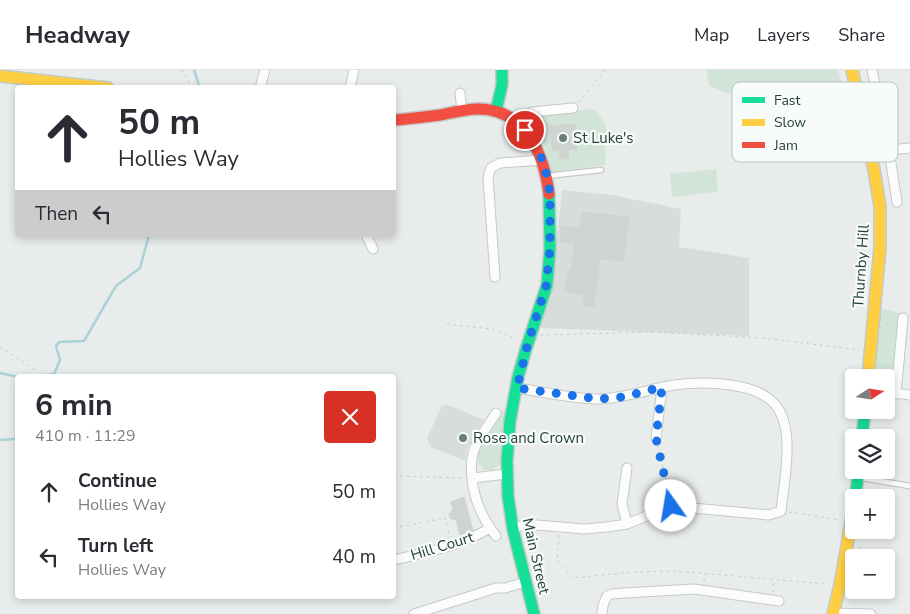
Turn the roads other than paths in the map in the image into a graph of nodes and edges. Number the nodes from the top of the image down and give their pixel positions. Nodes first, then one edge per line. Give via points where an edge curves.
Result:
1 (264, 70) edge
2 (354, 70) edge
3 (502, 70) edge
4 (0, 76) edge
5 (81, 85) edge
6 (261, 85) edge
7 (351, 85) edge
8 (460, 93) dead end
9 (573, 108) road end
10 (496, 110) junction
11 (462, 111) junction
12 (396, 120) edge
13 (517, 123) junction
14 (542, 160) junction
15 (872, 162) edge
16 (890, 162) edge
17 (891, 166) junction
18 (601, 170) dead end
19 (874, 170) junction
20 (547, 176) junction
21 (897, 202) dead end
22 (367, 237) edge
23 (373, 249) dead end
24 (495, 277) dead end
25 (903, 318) dead end
26 (868, 369) edge
27 (895, 370) edge
28 (662, 387) junction
29 (517, 388) junction
30 (895, 394) edge
31 (910, 396) edge
32 (496, 413) dead end
33 (656, 438) road end
34 (627, 468) dead end
35 (507, 474) junction
36 (472, 478) junction
37 (880, 479) edge
38 (910, 486) edge
39 (626, 524) junction
40 (512, 527) junction
41 (490, 528) junction
42 (496, 536) dead end
43 (848, 539) edge
44 (396, 559) edge
45 (526, 582) junction
46 (775, 600) road end
47 (833, 613) edge
48 (414, 614) edge
49 (534, 614) edge
50 (602, 614) edge
51 (871, 614) edge

1 - 6 street
2 - 7 street
3 - 10 main road
4 - 5 main road
8 - 11 street
9 - 13 street via 532,112
10 - 11 main road
10 - 13 main road, Main Street
11 - 12 main road
13 - 14 main road, Main Street via 532,138
14 - 20 main road, Main Street
14 - 24 street via 500,163 491,168 488,177
15 - 19 main road, Thurnby Hill
16 - 17 street
17 - 19 street
17 - 21 street
18 - 20 lane
19 - 26 main road, Thurnby Hill via 880,207 880,248
20 - 29 main road, Main Street via 550,194 549,270
22 - 23 street
25 - 27 street
28 - 29 street via 623,397 598,399
28 - 33 street
28 - 39 street via 710,384 747,388 777,406 786,427 787,441 781,511 769,515 671,506
29 - 35 main road, Main Street via 509,433
30 - 31 street
32 - 36 street via 471,456
34 - 39 street via 622,504
35 - 36 street
35 - 40 main road, Main Street
36 - 41 street, Hill Court via 476,502
37 - 38 lane
39 - 40 street via 584,529 536,525
40 - 45 main road, Main Street
41 - 42 street, Hill Court
41 - 44 street, Hill Court via 452,545
43 - 47 main road
45 - 48 street
45 - 49 main road, Main Street
46 - 50 street via 694,589 612,594 605,600
47 - 51 street

